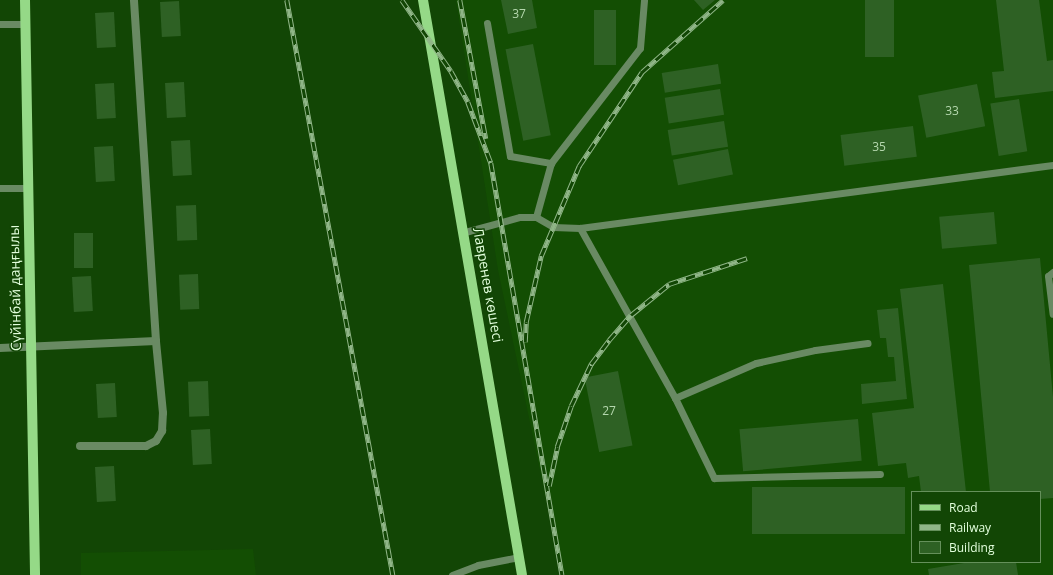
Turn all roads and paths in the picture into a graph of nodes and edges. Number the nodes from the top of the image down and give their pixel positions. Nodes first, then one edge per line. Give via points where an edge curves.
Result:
1 (25, 0) edge
2 (134, 0) edge
3 (423, 0) edge
4 (644, 0) edge
5 (487, 23) dead end
6 (0, 24) edge
7 (25, 24) junction
8 (551, 163) junction
9 (1053, 165) edge
10 (0, 188) edge
11 (28, 188) junction
12 (536, 217) junction
13 (580, 228) junction
14 (464, 232) junction
15 (1053, 272) edge
16 (1053, 314) edge
17 (156, 341) junction
18 (868, 343) dead end
19 (0, 348) edge
20 (30, 349) junction
21 (675, 398) junction
22 (80, 446) dead end
23 (880, 474) dead end
24 (519, 557) junction
25 (35, 575) edge
26 (452, 575) edge
27 (522, 575) edge

1 - 7 main road, Сүйінбай даңғылы
2 - 17 street
3 - 14 main road, Лавренев көшесі
4 - 8 lane via 640,48
5 - 8 lane via 510,156
6 - 7 lane
7 - 11 main road, Сүйінбай даңғылы
8 - 12 lane
9 - 13 lane
10 - 11 lane
11 - 20 main road, Сүйінбай даңғылы
12 - 13 lane via 553,227
12 - 14 lane via 520,217
13 - 21 lane
14 - 24 main road, Лавренев көшесі
15 - 16 lane via 1048,276
17 - 20 street
17 - 22 street via 163,413 162,431 156,441 146,446
18 - 21 lane via 815,350 756,364
19 - 20 street
20 - 25 main road, Сүйінбай даңғылы
21 - 23 lane via 714,478
24 - 26 lane via 478,565
24 - 27 main road, Лавренев көшесі

